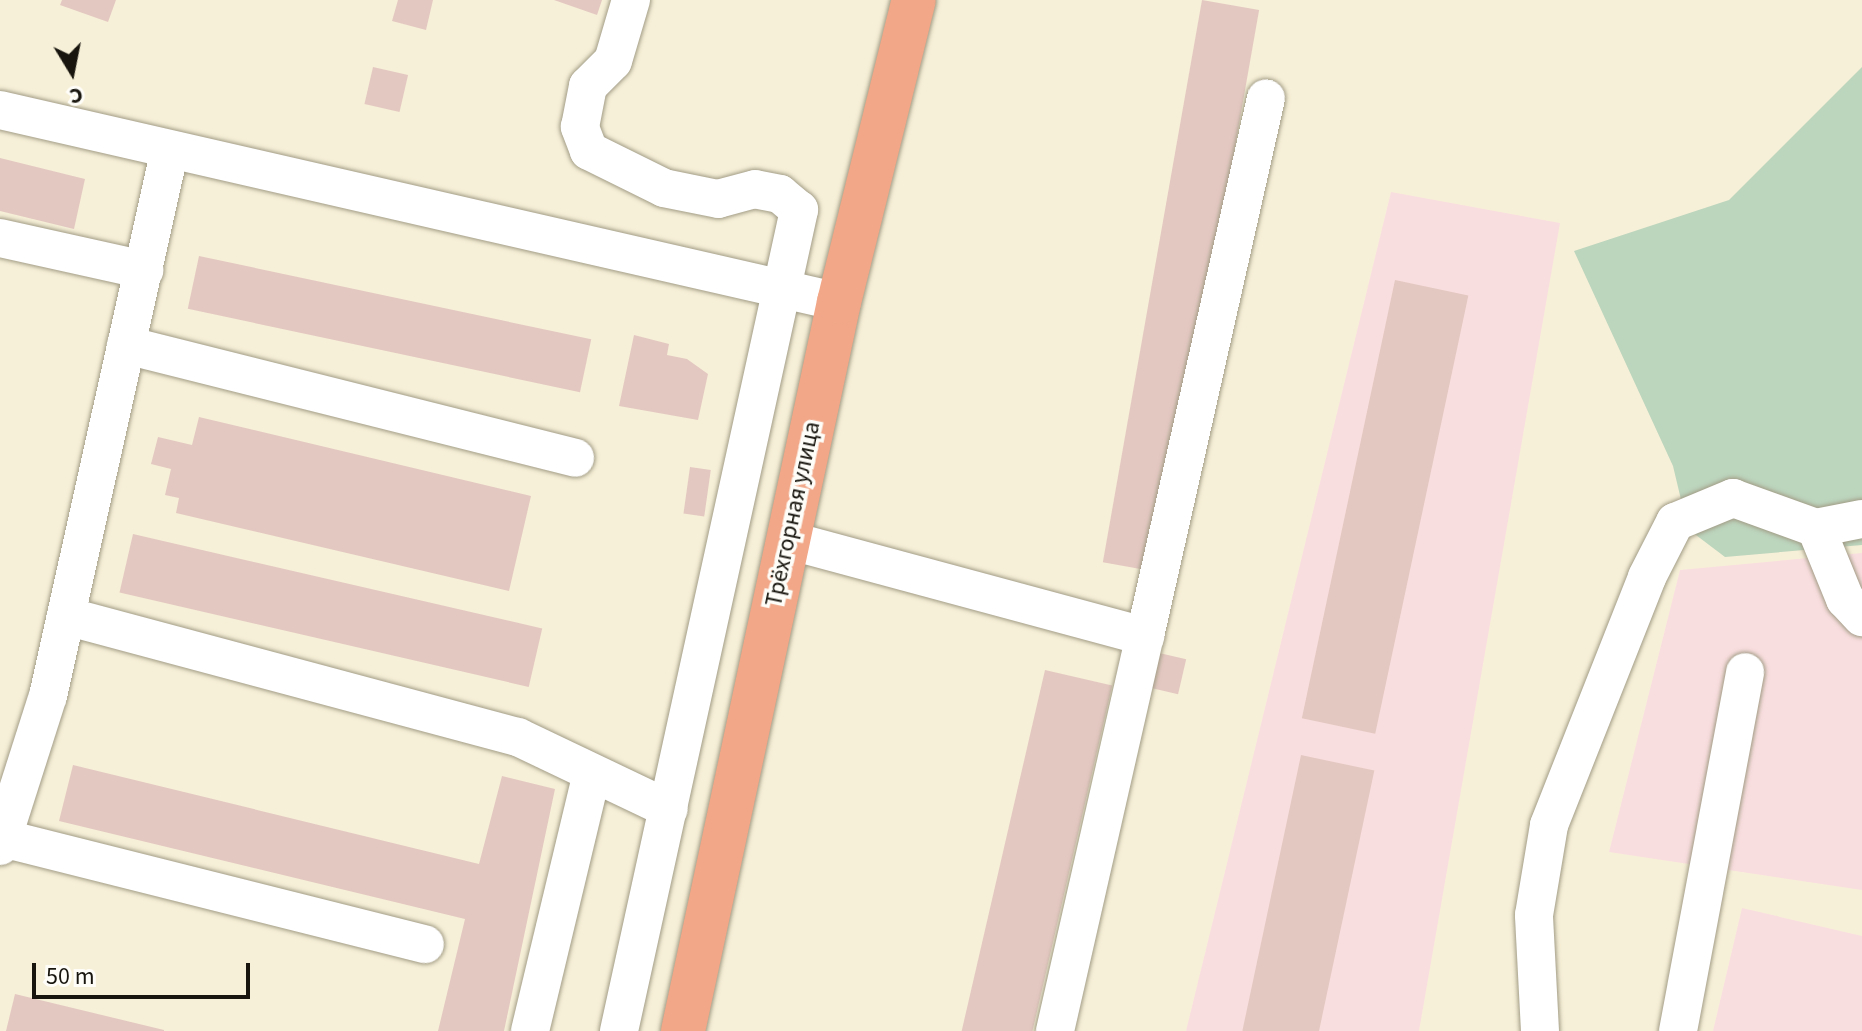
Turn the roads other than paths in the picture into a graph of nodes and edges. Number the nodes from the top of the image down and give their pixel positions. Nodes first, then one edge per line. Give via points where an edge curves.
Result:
1 (631, 0) edge
2 (914, 0) edge
3 (1266, 98) dead end
4 (0, 110) edge
5 (170, 149) junction
6 (0, 238) edge
7 (144, 270) junction
8 (785, 290) junction
9 (839, 302) junction
10 (126, 345) junction
11 (575, 458) dead end
12 (1862, 519) edge
13 (1816, 528) junction
14 (788, 540) junction
15 (66, 616) junction
16 (1862, 617) edge
17 (1145, 636) junction
18 (1745, 672) dead end
19 (592, 773) junction
20 (669, 809) junction
21 (1, 842) edge
22 (425, 944) dead end
23 (530, 1031) edge
24 (619, 1031) edge
25 (683, 1031) edge
26 (1055, 1031) edge
27 (1540, 1031) edge
28 (1678, 1031) edge

1 - 8 street via 613,61 588,86 580,127 589,151 664,188 718,199 755,189 780,194 799,210
2 - 9 main road, Трёхгорная улица
3 - 17 street
4 - 5 street
5 - 7 street
5 - 8 street
6 - 7 street
7 - 10 street
8 - 9 street
8 - 20 street
9 - 14 main road, Трёхгорная улица
10 - 11 street
10 - 15 street
12 - 13 street
13 - 16 street via 1845,599
13 - 27 street via 1733,498 1675,522 1647,577 1549,825 1534,915
14 - 17 street
14 - 25 main road, Трёхгорная улица
15 - 19 street via 518,737
15 - 21 street via 48,696
17 - 26 street
18 - 28 street
19 - 20 street
19 - 23 street
20 - 24 street
21 - 22 street

